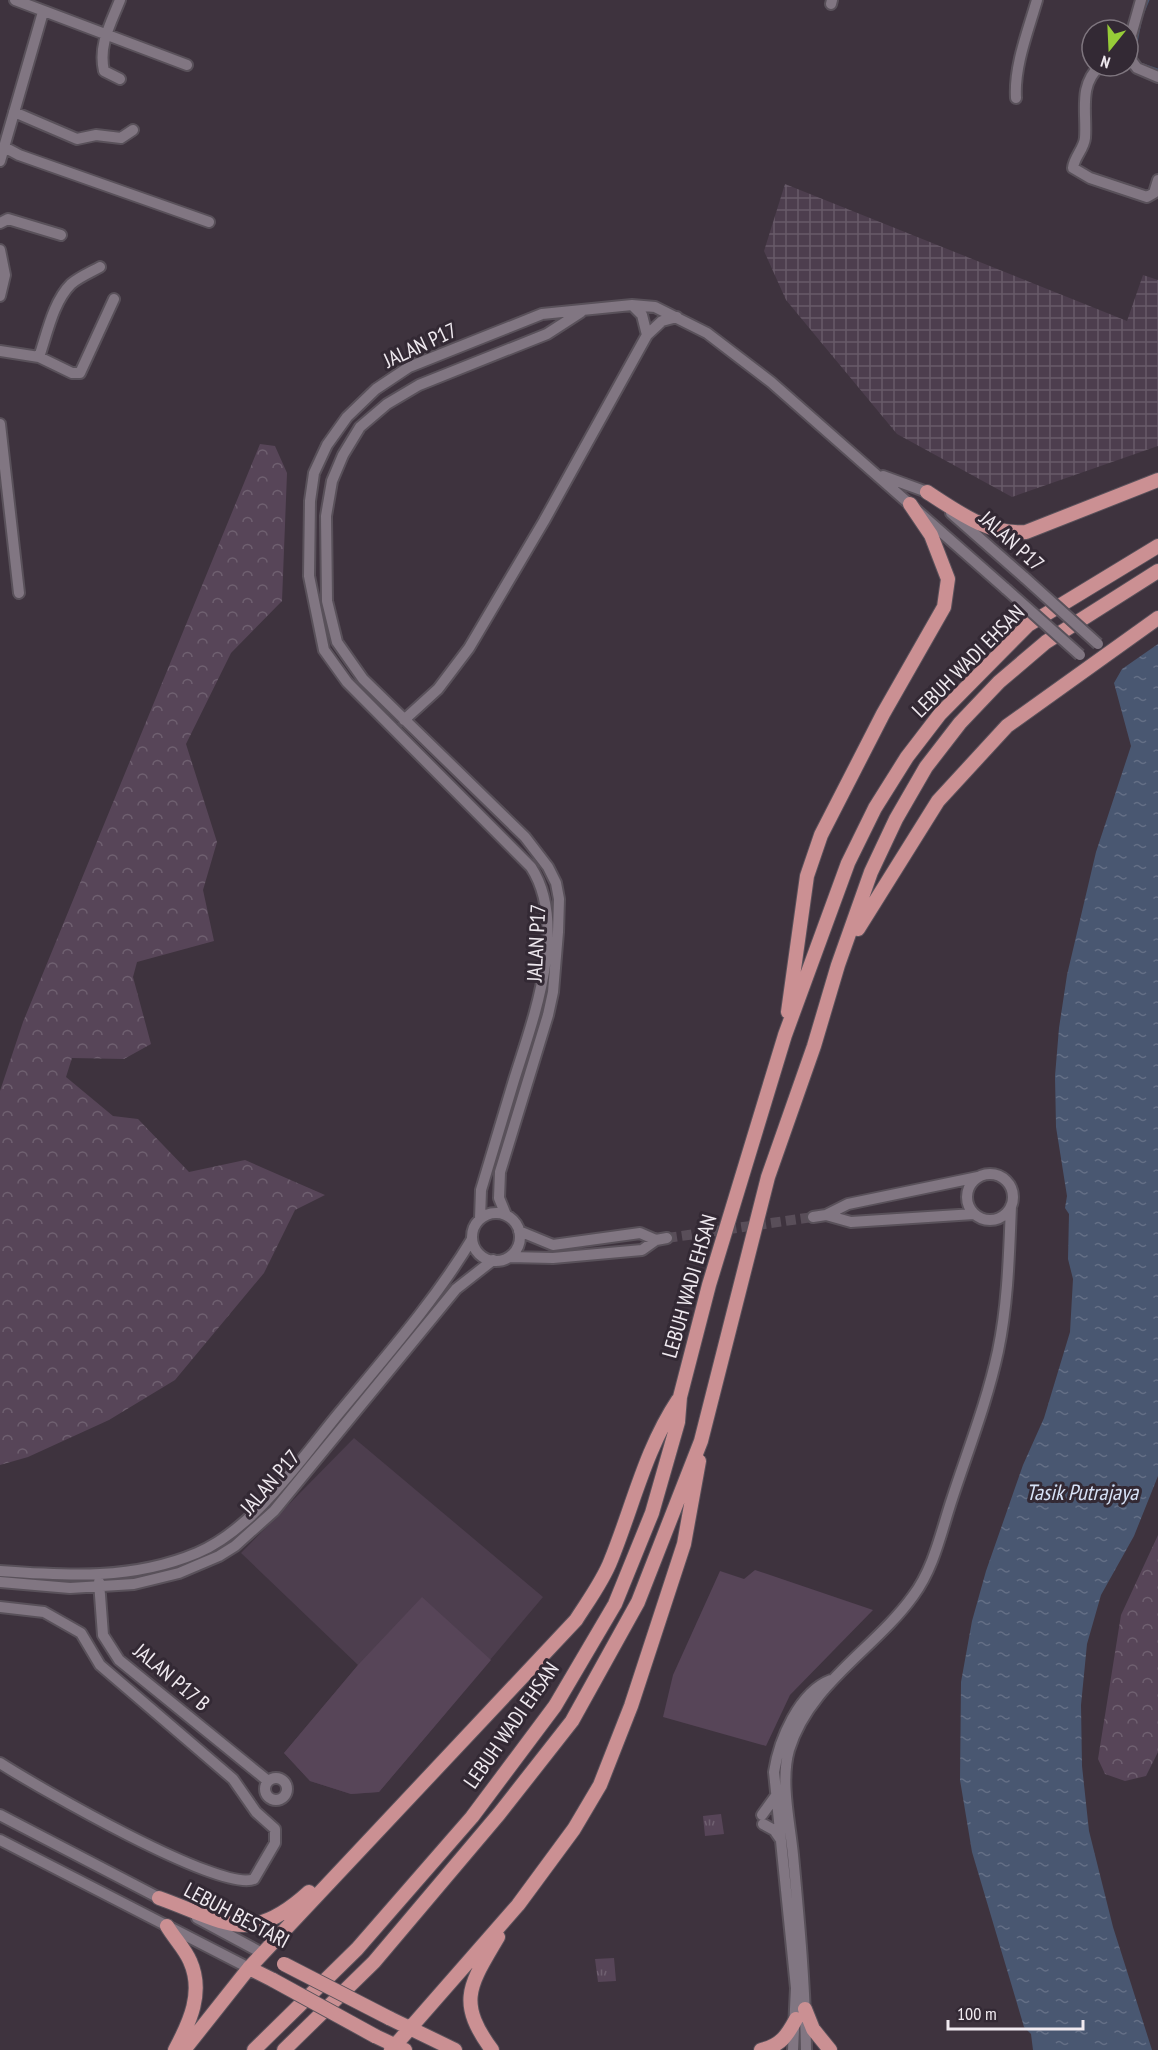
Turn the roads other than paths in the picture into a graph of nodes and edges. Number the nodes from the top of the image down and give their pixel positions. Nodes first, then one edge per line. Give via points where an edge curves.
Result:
1 (15, 0) edge
2 (120, 0) edge
3 (1037, 0) edge
4 (1141, 0) edge
5 (44, 12) junction
6 (1136, 18) edge
7 (105, 34) junction
8 (187, 65) dead end
9 (1140, 69) edge
10 (1158, 77) edge
11 (1091, 78) edge
12 (120, 79) dead end
13 (1016, 98) dead end
14 (14, 112) junction
15 (133, 130) dead end
16 (3, 147) junction
17 (0, 161) edge
18 (1158, 180) edge
19 (209, 222) dead end
20 (0, 223) edge
21 (61, 235) dead end
22 (0, 250) edge
23 (100, 267) dead end
24 (0, 296) edge
25 (114, 299) dead end
26 (632, 305) junction
27 (581, 312) junction
28 (677, 317) junction
29 (647, 335) junction
30 (0, 351) edge
31 (39, 357) junction
32 (428, 360) junction
33 (439, 377) junction
34 (0, 424) edge
35 (878, 474) junction
36 (1158, 480) edge
37 (927, 492) junction
38 (910, 504) junction
39 (1158, 546) edge
40 (1158, 571) edge
41 (19, 593) dead end
42 (1158, 618) edge
43 (337, 642) junction
44 (324, 650) junction
45 (1110, 653) junction
46 (1092, 666) junction
47 (405, 720) junction
48 (838, 965) junction
49 (785, 1035) junction
50 (978, 1177) junction
51 (1011, 1206) junction
52 (974, 1214) junction
53 (506, 1215) junction
54 (826, 1215) junction
55 (813, 1217) tunnel mouth
56 (480, 1219) junction
57 (986, 1220) junction
58 (519, 1231) junction
59 (1009, 1238) junction
60 (472, 1239) junction
61 (510, 1257) junction
62 (493, 1260) junction
63 (680, 1397) junction
64 (701, 1441) junction
65 (0, 1571) edge
66 (98, 1575) junction
67 (0, 1582) edge
68 (99, 1588) junction
69 (0, 1607) edge
70 (831, 1680) junction
71 (172, 1702) junction
72 (159, 1716) junction
73 (0, 1763) edge
74 (268, 1781) junction
75 (266, 1794) junction
76 (776, 1795) junction
77 (250, 1803) junction
78 (401, 1808) junction
79 (0, 1815) edge
80 (784, 1817) junction
81 (0, 1840) edge
82 (782, 1840) junction
83 (159, 1898) junction
84 (518, 1905) junction
85 (167, 1926) junction
86 (262, 1953) junction
87 (249, 1968) junction
88 (800, 2014) junction
89 (411, 2028) junction
90 (397, 2049) edge
91 (175, 2050) edge
92 (184, 2050) edge
93 (254, 2050) edge
94 (284, 2050) edge
95 (455, 2050) edge
96 (492, 2050) edge
97 (761, 2050) edge
98 (793, 2050) edge
99 (806, 2050) edge
100 (831, 2050) edge

1 - 5 street
2 - 7 street
3 - 13 street via 1015,84
4 - 6 street
5 - 7 street
5 - 14 street
7 - 8 street
7 - 12 street via 104,71
9 - 10 street
11 - 18 street via 1083,104 1085,137 1073,168 1090,178 1147,197 1154,193
14 - 15 street via 77,139 96,135 121,138
14 - 16 street
16 - 17 street
16 - 19 street
20 - 21 street via 8,219
22 - 24 street via 5,275
23 - 31 street via 66,290
25 - 31 street via 80,373
26 - 27 street, JALAN P17
26 - 28 street, JALAN P17 via 655,307
26 - 29 street via 642,315
27 - 32 street, JALAN P17 via 542,314
27 - 33 street, JALAN P17 via 547,334
28 - 29 street via 662,321
28 - 35 street, JALAN P17 via 707,333 771,382
29 - 47 street via 469,648 438,689
30 - 31 street
32 - 33 street
32 - 44 street, JALAN P17 via 409,367 376,389 347,417 314,472 309,501 309,576
33 - 43 street, JALAN P17 via 387,404 360,427 332,481 326,516 325,573
34 - 41 street
35 - 37 street, JALAN P17
35 - 38 street, JALAN P17
36 - 37 main road via 1026,532 1013,533 971,520
37 - 45 street, JALAN P17, bridge
38 - 46 street, JALAN P17, bridge
38 - 49 main road via 932,535 948,579 944,607 821,835 807,876
39 - 49 main road, LEBUH WADI EHSAN via 1028,625 940,714 907,757 875,808 849,864
40 - 48 main road, LEBUH WADI EHSAN via 1046,642 999,682 960,723 926,766 896,819 871,872
42 - 45 main road
43 - 44 street
43 - 47 street, JALAN P17 via 363,679
44 - 56 street, JALAN P17 via 347,682 531,867 544,894 542,984 481,1190
45 - 46 main road
46 - 48 main road via 1007,726 938,801
47 - 53 street, JALAN P17 via 538,851 558,891 553,992 500,1172 499,1198
48 - 64 main road, LEBUH WADI EHSAN via 768,1177
49 - 63 main road, LEBUH WADI EHSAN via 709,1285
50 - 51 street via 1002,1177 1011,1188
50 - 52 street via 966,1195
50 - 54 street via 848,1203
51 - 57 street via 1004,1216
51 - 59 street
52 - 54 street via 851,1222
52 - 57 street
53 - 56 street via 495,1213
53 - 58 street via 515,1221
54 - 55 street
56 - 60 street
57 - 59 street via 1000,1227
58 - 61 street via 519,1245
58 - 61 street via 553,1245 640,1233 662,1239 642,1250 553,1258
59 - 70 street via 1007,1298 991,1380 927,1575 903,1609
60 - 62 street via 479,1254
60 - 66 street, JALAN P17 via 436,1296 275,1490 244,1520 200,1551 165,1565
61 - 62 street
62 - 68 street, JALAN P17 via 456,1289 435,1312 254,1531 219,1556 179,1573
63 - 78 main road via 642,1469 610,1563 576,1620
63 - 93 main road, LEBUH WADI EHSAN via 678,1422 652,1513 615,1604 555,1706 472,1817 357,1949
64 - 84 main road via 684,1544 631,1706 600,1785 574,1829
64 - 94 main road, LEBUH WADI EHSAN via 638,1602 572,1721 374,1962
65 - 66 street, JALAN P17
66 - 68 street, JALAN P17 B
67 - 68 street, JALAN P17
68 - 71 street, JALAN P17 B via 103,1635 109,1647 119,1660
69 - 72 street via 44,1612 74,1628 100,1665
70 - 76 street via 822,1683 806,1700 784,1735 776,1760
70 - 80 street via 800,1725 789,1749
71 - 72 street
71 - 74 street, JALAN P17 B
72 - 77 street via 233,1779
73 - 77 street via 149,1847 244,1881 254,1879 261,1871 276,1837 275,1829
74 - 75 street
74 - 75 street via 279,1778 287,1790 278,1800
75 - 77 street
76 - 80 street
76 - 82 street via 762,1820
78 - 83 main road via 289,1911 263,1924 239,1927
78 - 86 main road
79 - 83 street, LEBUH BESTARI
80 - 82 street
80 - 88 street
81 - 85 street, LEBUH BESTARI
82 - 88 street
83 - 86 street, LEBUH BESTARI
84 - 89 main road
84 - 96 main road via 471,1988 473,2021
85 - 87 street, LEBUH BESTARI
85 - 91 main road via 189,1959 197,1990 189,2024
86 - 87 main road
86 - 89 main road, LEBUH BESTARI, bridge
87 - 90 main road, LEBUH BESTARI, bridge
87 - 92 main road
88 - 97 main road via 786,2038
88 - 98 street
88 - 99 street
88 - 100 main road
89 - 90 main road
89 - 95 main road, LEBUH BESTARI

